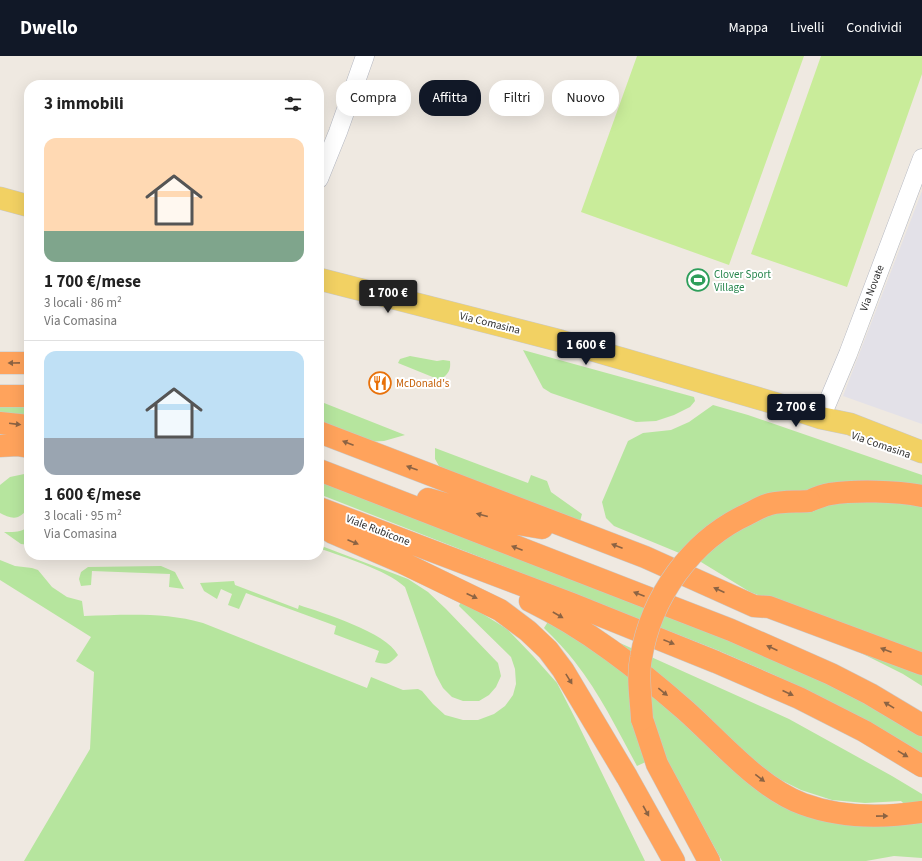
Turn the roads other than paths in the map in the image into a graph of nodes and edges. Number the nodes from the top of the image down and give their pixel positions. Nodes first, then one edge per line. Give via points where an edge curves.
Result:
1 (365, 56) edge
2 (922, 158) edge
3 (324, 167) edge
4 (0, 198) edge
5 (24, 205) edge
6 (324, 280) edge
7 (0, 363) edge
8 (24, 363) edge
9 (0, 396) edge
10 (24, 396) edge
11 (820, 418) junction
12 (0, 423) edge
13 (24, 425) edge
14 (324, 434) edge
15 (0, 446) edge
16 (24, 446) edge
17 (922, 452) edge
18 (922, 458) edge
19 (324, 468) edge
20 (324, 472) edge
21 (922, 496) edge
22 (809, 500) junction
23 (922, 506) edge
24 (324, 510) edge
25 (324, 527) edge
26 (589, 536) junction
27 (436, 553) junction
28 (922, 664) edge
29 (922, 725) edge
30 (922, 766) edge
31 (922, 812) edge
32 (674, 861) edge
33 (709, 861) edge

1 - 3 street
2 - 11 street, Via Novate via 848,354
4 - 5 main road
6 - 11 main road, Via Comasina via 561,342
8 -> 7 highway
9 - 10 highway
11 - 17 main road, Via Comasina via 860,427
11 - 18 main road, Via Comasina via 847,433 905,455
12 -> 13 highway
26 -> 14 highway
15 - 16 highway
26 -> 19 highway via 512,523
29 -> 20 highway via 831,674 731,630
21 - 22 highway via 856,492 829,494
22 - 23 highway via 828,505
22 - 33 highway, bridge via 769,504 732,521 698,547 671,580 652,616 640,658 642,719 657,764
24 - 27 highway, Viale Rubicone
25 -> 32 highway via 500,610 548,650 564,670 589,711
28 -> 26 highway via 769,607 754,606 645,557
27 -> 30 highway via 644,632 799,698 864,731
27 -> 31 highway via 477,577 554,613 581,629 614,652 685,710 740,762 788,797 817,808 867,816 895,816

